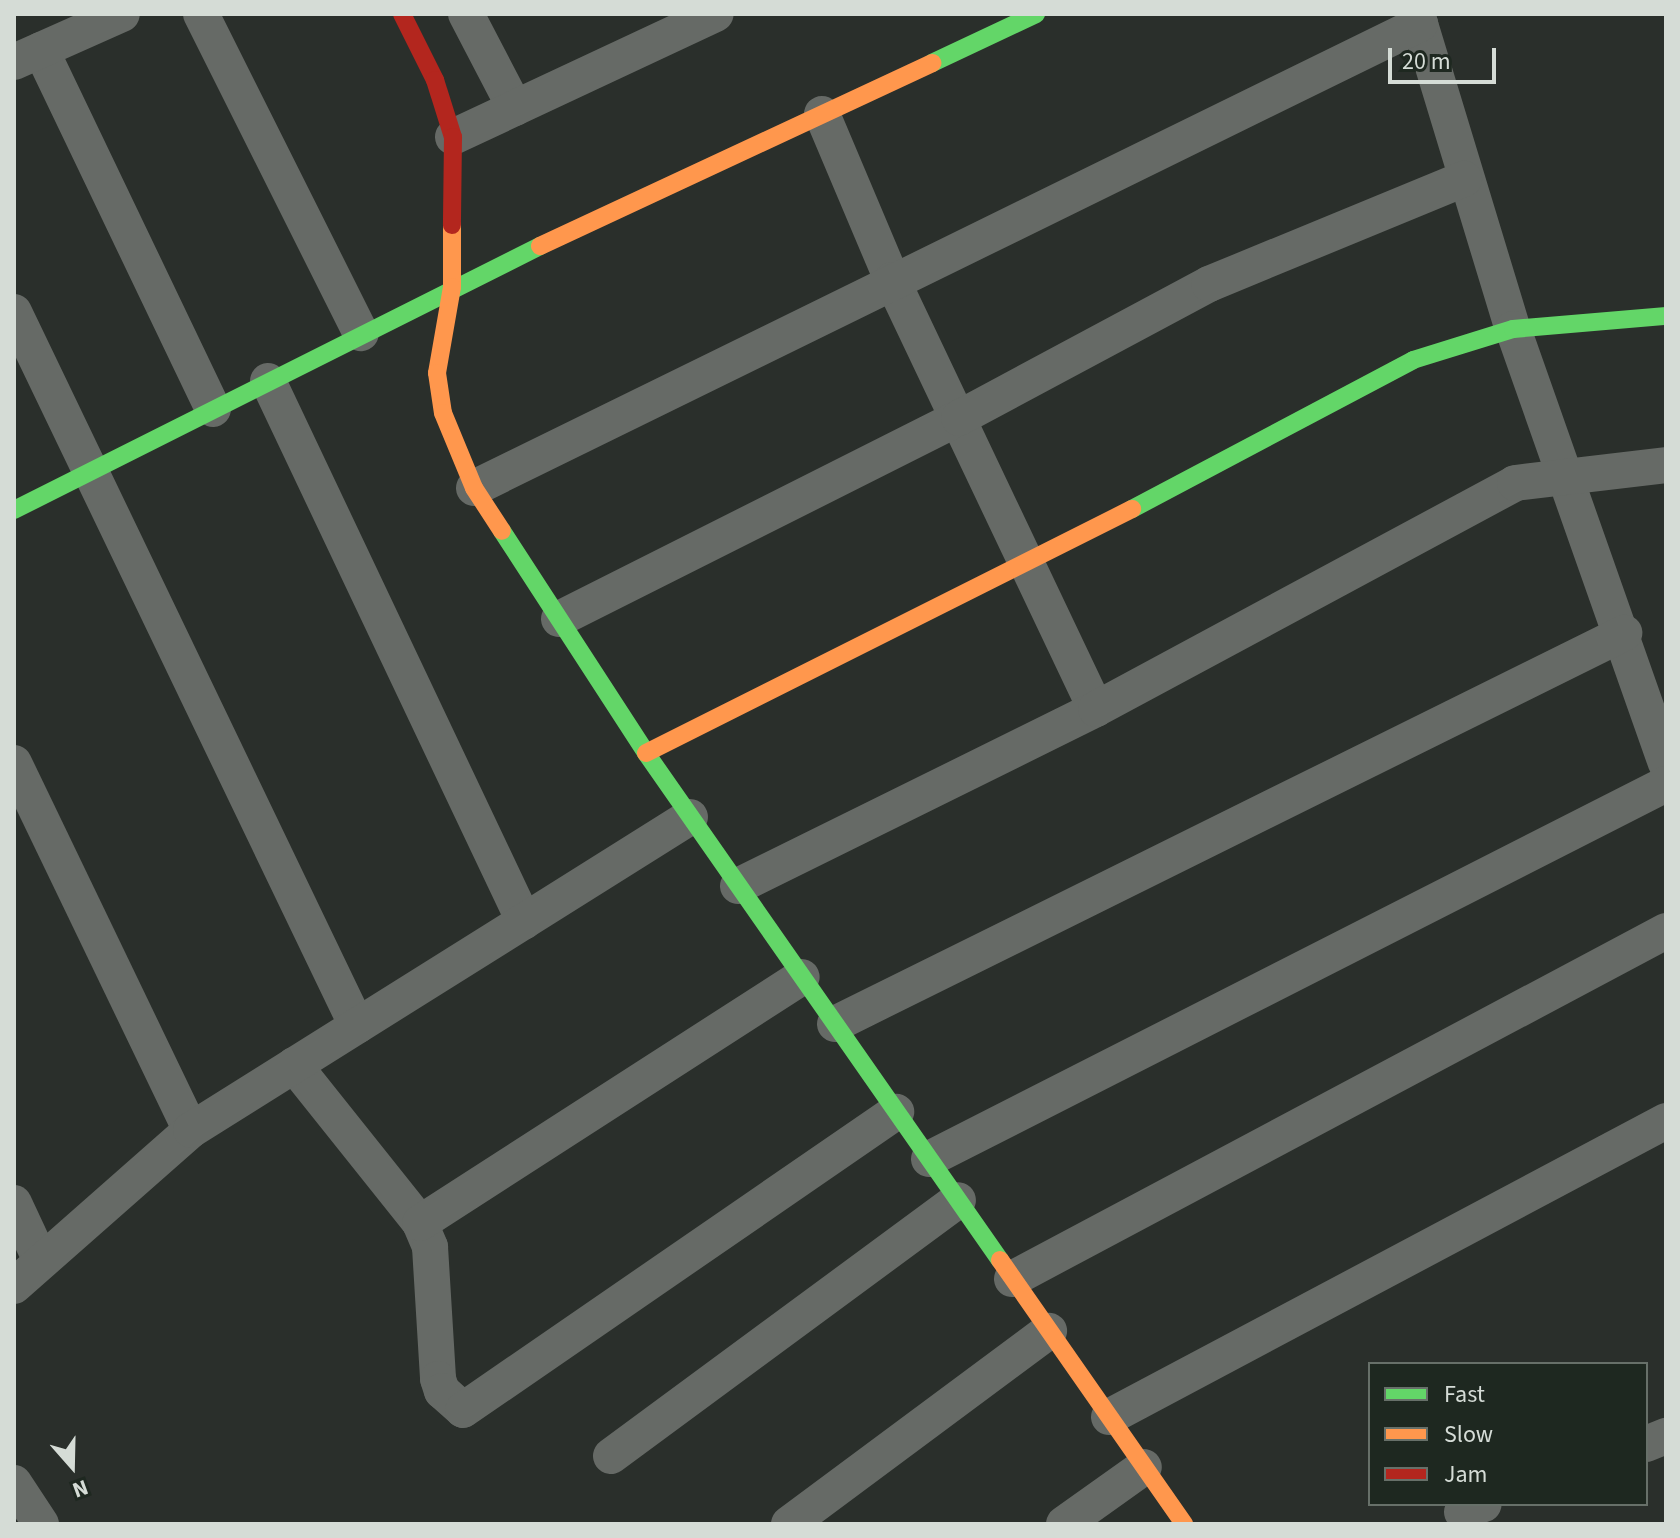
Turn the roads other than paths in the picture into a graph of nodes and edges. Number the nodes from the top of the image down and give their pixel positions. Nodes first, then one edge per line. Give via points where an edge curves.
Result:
1 (122, 14) edge
2 (201, 14) edge
3 (402, 14) edge
4 (466, 14) edge
5 (716, 14) edge
6 (1036, 14) edge
7 (1418, 19) edge
8 (654, 27) edge
9 (27, 56) edge
10 (515, 108) junction
11 (822, 114) junction
12 (453, 137) junction
13 (1464, 179) junction
14 (892, 280) junction
15 (452, 287) junction
16 (14, 312) edge
17 (1666, 316) edge
18 (1513, 329) junction
19 (361, 333) junction
20 (268, 381) junction
21 (213, 409) junction
22 (959, 418) junction
23 (1666, 465) edge
24 (91, 471) junction
25 (1567, 476) junction
26 (474, 488) junction
27 (14, 510) edge
28 (1029, 564) junction
29 (559, 619) junction
30 (1624, 633) junction
31 (1096, 709) junction
32 (646, 753) junction
33 (14, 763) edge
34 (1666, 763) edge
35 (1666, 784) edge
36 (690, 817) junction
37 (738, 886) junction
38 (524, 921) junction
39 (1666, 931) edge
40 (802, 977) junction
41 (835, 1024) junction
42 (357, 1026) junction
43 (294, 1065) junction
44 (896, 1112) junction
45 (1666, 1121) edge
46 (191, 1130) junction
47 (929, 1159) junction
48 (958, 1200) junction
49 (14, 1203) edge
50 (420, 1223) junction
51 (41, 1261) junction
52 (1012, 1279) junction
53 (14, 1286) edge
54 (1049, 1331) junction
55 (1109, 1417) junction
56 (611, 1456) dead end
57 (1144, 1467) junction
58 (14, 1483) edge
59 (41, 1524) edge
60 (789, 1524) edge
61 (1064, 1524) edge
62 (1184, 1524) edge

1 - 9 street
2 - 19 street
3 - 12 street via 435,80
4 - 10 street
5 - 8 street
6 - 11 street
7 - 13 street
7 - 14 street
8 - 10 street
9 - 21 street
10 - 12 street
11 - 14 street
11 - 15 street
12 - 15 street
13 - 18 street
13 - 22 street via 1209,284
14 - 22 street
14 - 26 street
15 - 19 street
15 - 26 street via 437,373 443,413
16 - 24 street
17 - 18 street
18 - 25 street
18 - 28 street via 1413,360 1352,388
19 - 20 street
20 - 21 street
20 - 38 street
21 - 24 street
22 - 28 street
22 - 29 street
23 - 25 street
24 - 27 street
24 - 42 street
25 - 30 street
25 - 31 street via 1515,483
26 - 29 street
28 - 31 street
28 - 32 street
29 - 32 street
30 - 34 street
30 - 41 street
31 - 37 street
32 - 36 street
33 - 46 street
35 - 47 street
36 - 37 street
36 - 38 street
37 - 40 street
38 - 42 street
39 - 52 street
40 - 41 street
40 - 50 street
41 - 44 street
42 - 43 street
43 - 46 street
43 - 50 street
44 - 47 street
44 - 50 street via 463,1410 442,1391 438,1379 430,1247
45 - 55 street
46 - 51 street
47 - 48 street
48 - 52 street
48 - 56 street
49 - 51 street
51 - 53 street
52 - 54 street
54 - 55 street
54 - 60 street
55 - 57 street
57 - 61 street
57 - 62 street
58 - 59 street

